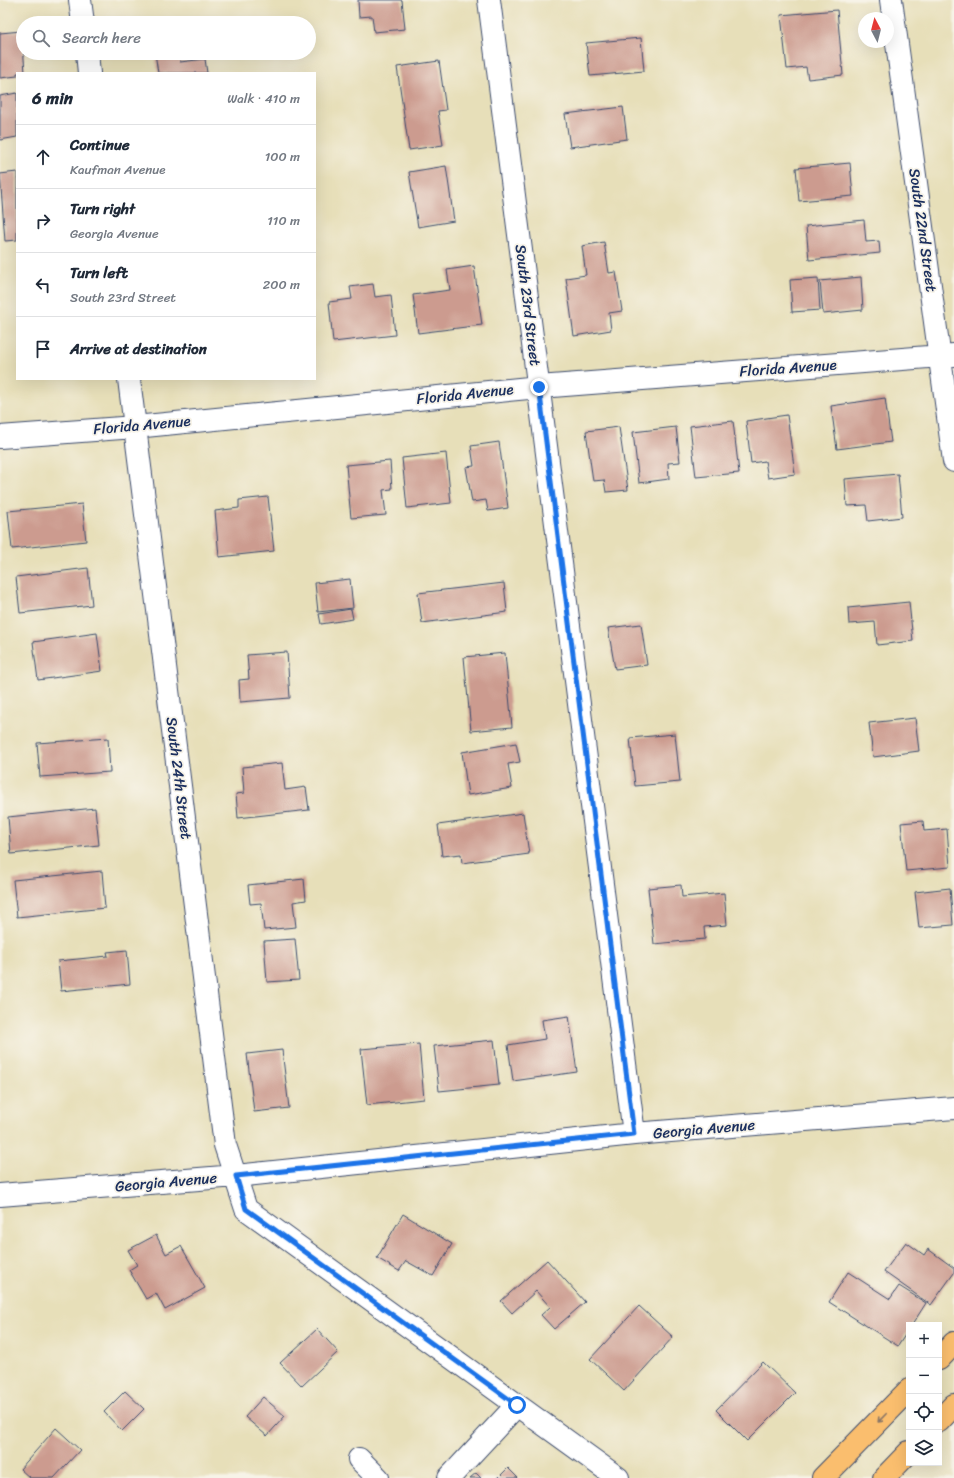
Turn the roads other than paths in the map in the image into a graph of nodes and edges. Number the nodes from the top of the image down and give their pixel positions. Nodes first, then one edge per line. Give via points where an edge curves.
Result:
1 (80, 0) edge
2 (489, 0) edge
3 (891, 0) edge
4 (82, 16) edge
5 (88, 60) edge
6 (89, 72) edge
7 (947, 356) edge
8 (129, 380) edge
9 (539, 387) junction
10 (135, 426) junction
11 (0, 437) edge
12 (954, 461) edge
13 (954, 1108) edge
14 (634, 1134) junction
15 (236, 1176) junction
16 (0, 1195) edge
17 (954, 1343) edge
18 (940, 1358) edge
19 (906, 1393) edge
20 (517, 1405) junction
21 (954, 1405) edge
22 (942, 1418) edge
23 (906, 1455) edge
24 (358, 1459) dead end
25 (378, 1478) edge
26 (449, 1478) edge
27 (618, 1478) edge
28 (823, 1478) edge
29 (884, 1478) edge

1 - 4 street
2 - 9 street, South 23rd Street
3 - 7 street, South 22nd Street
5 - 6 street
7 - 9 street, Florida Avenue
7 - 12 street, South 22nd Street
8 - 10 street, South 24th Street
9 - 10 street, Florida Avenue
9 - 14 street, South 23rd Street
10 - 11 street, Florida Avenue
10 - 15 street, South 24th Street via 225,1145
13 - 14 street, Georgia Avenue
14 - 15 street, Georgia Avenue
15 - 16 street, Georgia Avenue
15 - 20 street, South 24th Street via 246,1209
17 - 18 main road
19 -> 28 main road
20 - 26 street
20 - 27 street, South 24th Street
21 - 22 main road
23 - 29 main road
24 - 25 street

